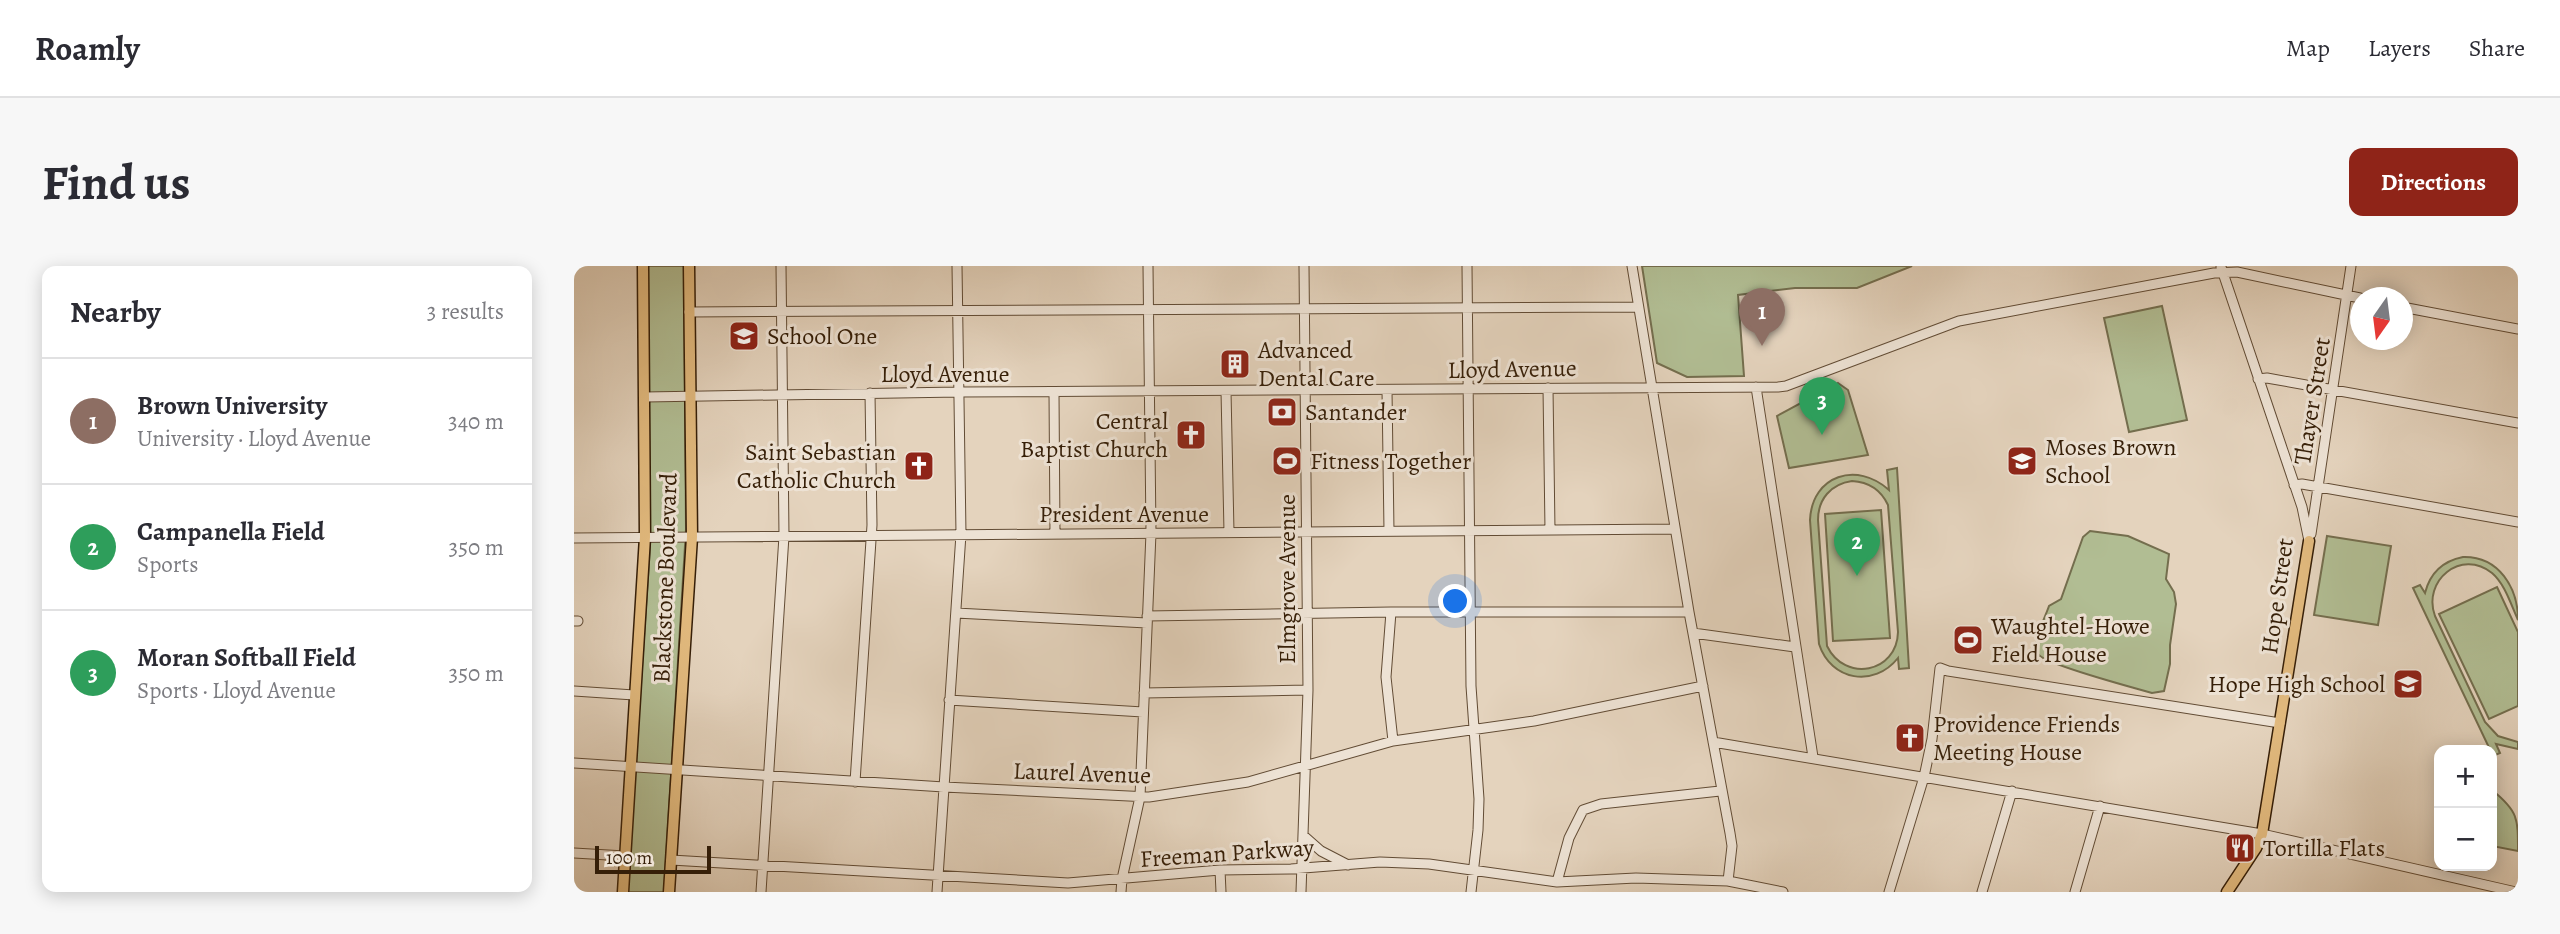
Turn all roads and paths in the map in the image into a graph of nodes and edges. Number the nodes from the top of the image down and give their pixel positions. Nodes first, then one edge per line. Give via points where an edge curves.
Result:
1 (643, 266) edge
2 (689, 266) edge
3 (781, 266) edge
4 (957, 266) edge
5 (1148, 266) edge
6 (1304, 266) edge
7 (1467, 266) edge
8 (1632, 266) edge
9 (2351, 266) edge
10 (2222, 269) edge
11 (2238, 269) edge
12 (2347, 296) junction
13 (2350, 296) edge
14 (2231, 298) junction
15 (1468, 307) junction
16 (1638, 307) junction
17 (1304, 309) junction
18 (2413, 309) edge
19 (1149, 310) junction
20 (957, 311) junction
21 (689, 312) junction
22 (782, 312) junction
23 (2518, 330) edge
24 (2258, 379) junction
25 (1756, 387) junction
26 (1548, 388) junction
27 (1652, 388) junction
28 (1304, 390) junction
29 (1387, 390) junction
30 (1469, 390) junction
31 (2333, 390) junction
32 (1150, 391) junction
33 (1226, 391) junction
34 (959, 392) junction
35 (1054, 392) junction
36 (870, 393) junction
37 (783, 394) junction
38 (690, 395) junction
39 (645, 397) junction
40 (2518, 423) edge
41 (2294, 485) junction
42 (2318, 487) junction
43 (2518, 522) edge
44 (1675, 529) junction
45 (1468, 530) junction
46 (1550, 530) junction
47 (1388, 531) junction
48 (1229, 532) junction
49 (1306, 532) junction
50 (1151, 533) junction
51 (961, 534) junction
52 (1055, 534) junction
53 (871, 535) junction
54 (784, 536) junction
55 (645, 537) junction
56 (692, 537) junction
57 (574, 538) edge
58 (2309, 541) junction
59 (956, 612) junction
60 (1391, 612) junction
61 (1469, 612) junction
62 (1689, 612) junction
63 (1306, 614) junction
64 (1147, 619) junction
65 (1693, 633) junction
66 (1795, 647) junction
67 (1703, 686) junction
68 (1307, 690) junction
69 (574, 691) edge
70 (1144, 693) junction
71 (634, 695) junction
72 (949, 700) junction
73 (1143, 712) junction
74 (2280, 723) junction
75 (1474, 730) junction
76 (1392, 741) junction
77 (1713, 742) junction
78 (1813, 757) junction
79 (574, 764) edge
80 (629, 767) junction
81 (1306, 767) junction
82 (676, 770) junction
83 (769, 776) junction
84 (1924, 776) junction
85 (855, 782) junction
86 (944, 787) junction
87 (1720, 791) junction
88 (2012, 791) junction
89 (1140, 797) junction
90 (2100, 806) junction
91 (2262, 834) junction
92 (1304, 836) junction
93 (574, 853) edge
94 (625, 856) junction
95 (671, 860) junction
96 (763, 865) junction
97 (1348, 865) junction
98 (1302, 868) junction
99 (1220, 870) junction
100 (1473, 870) junction
101 (938, 876) junction
102 (1122, 879) junction
103 (1728, 881) junction
104 (1557, 882) junction
105 (623, 892) edge
106 (669, 892) edge
107 (761, 892) edge
108 (937, 892) edge
109 (1121, 892) edge
110 (1221, 892) edge
111 (1301, 892) edge
112 (1471, 892) edge
113 (1783, 892) edge
114 (1889, 892) edge
115 (1982, 892) edge
116 (2075, 892) edge
117 (2227, 892) edge
118 (2516, 892) edge

1 - 39 main road, Blackstone Boulevard
2 - 21 main road, Blackstone Boulevard
3 - 22 street
4 - 20 street
5 - 19 street
6 - 17 street, Elmgrove Avenue
7 - 15 street
8 - 16 street
9 - 12 street, Thayer Street
10 - 11 street, Lloyd Avenue
10 - 14 street, Hope Street
10 - 25 street, Lloyd Avenue via 1959,321 1786,386
11 - 12 street, Lloyd Avenue
11 - 14 street
12 - 13 street, Lloyd Avenue
12 - 31 street, Thayer Street
14 - 24 street, Hope Street
15 - 16 street
15 - 17 street
15 - 30 street
16 - 27 street
17 - 19 street
17 - 28 street, Elmgrove Avenue
18 - 23 street
19 - 20 street
19 - 32 street
20 - 22 street
20 - 34 street
21 - 22 street
21 - 38 main road, Blackstone Boulevard
22 - 37 street
24 - 31 street
24 - 41 street, Hope Street
25 - 27 street, Lloyd Avenue
25 - 66 street
26 - 27 street, Lloyd Avenue
26 - 30 street, Lloyd Avenue
26 - 46 street
27 - 44 street
28 - 29 street, Lloyd Avenue
28 - 33 street, Lloyd Avenue
28 - 49 street, Elmgrove Avenue
29 - 30 street, Lloyd Avenue
29 - 47 street
30 - 45 street
31 - 40 street
31 - 42 street, Thayer Street
32 - 33 street, Lloyd Avenue
32 - 35 street, Lloyd Avenue
32 - 50 street
33 - 48 street
34 - 35 street, Lloyd Avenue
34 - 36 street, Lloyd Avenue
34 - 51 street
35 - 52 street
36 - 37 street, Lloyd Avenue
36 - 53 street
37 - 38 street, Lloyd Avenue
37 - 54 street
38 - 39 street, Lloyd Avenue
38 - 56 main road, Blackstone Boulevard
39 - 55 main road, Blackstone Boulevard
41 - 42 street
41 - 58 street, Hope Street
42 - 43 street
42 - 58 street, Thayer Street
44 - 46 street, President Avenue
44 - 62 street
45 - 46 street, President Avenue
45 - 47 street, President Avenue
45 - 61 street
47 - 49 street, President Avenue
48 - 49 street, President Avenue
48 - 50 street, President Avenue
49 - 63 street, Elmgrove Avenue
50 - 52 street, President Avenue
50 - 64 street
51 - 52 street, President Avenue
51 - 53 street, President Avenue
51 - 59 street
53 - 54 street, President Avenue
53 - 85 street
54 - 56 street, President Avenue
54 - 83 street
55 - 56 street, President Avenue
55 - 57 street, President Avenue
55 - 71 main road, Blackstone Boulevard
56 - 82 main road, Blackstone Boulevard
58 - 74 main road, Hope Street
59 - 64 street
59 - 72 street
60 - 61 street
60 - 63 street
60 - 76 street via 1386,677
61 - 62 street
61 - 75 street
62 - 65 street
63 - 64 street
63 - 68 street, Elmgrove Avenue
64 - 70 street
65 - 66 street
65 - 67 street
66 - 78 street
67 - 75 street, Laurel Avenue
67 - 77 street
68 - 70 street
68 - 81 street, Elmgrove Avenue
69 - 71 street
70 - 73 street
71 - 80 main road, Blackstone Boulevard
72 - 73 street
72 - 86 street
73 - 89 street
74 - 84 street via 1940,668
74 - 91 main road, Hope Street
75 - 76 street, Laurel Avenue
75 - 100 street via 1479,799
76 - 81 street, Laurel Avenue
77 - 78 street
77 - 87 street
78 - 84 street
79 - 80 street, Laurel Avenue
80 - 82 street, Laurel Avenue
80 - 94 main road, Blackstone Boulevard
81 - 89 street, Laurel Avenue via 1219,788
81 - 92 street, Elmgrove Avenue
82 - 83 street, Laurel Avenue
82 - 95 main road, Blackstone Boulevard
83 - 85 street, Laurel Avenue
83 - 96 street
84 - 88 street
84 - 114 street
85 - 86 street, Laurel Avenue
86 - 89 street, Laurel Avenue
86 - 101 street
87 - 103 street via 1731,846
87 - 104 street via 1583,810 1569,838
88 - 90 street
88 - 115 street
89 - 102 street
90 - 91 street
90 - 116 street
91 - 117 main road, Hope Street
91 - 118 street
92 - 97 street
92 - 98 street, Elmgrove Avenue
93 - 94 street
94 - 105 main road, Blackstone Boulevard
95 - 96 street, Freeman Parkway
95 - 106 main road, Blackstone Boulevard
96 - 101 street, Freeman Parkway
96 - 107 street
97 - 98 street, Freeman Parkway
97 - 100 street, Freeman Parkway via 1380,862
98 - 99 street, Freeman Parkway
98 - 111 street, Elmgrove Avenue
99 - 102 street, Freeman Parkway
99 - 110 street
100 - 104 street, Freeman Parkway
100 - 112 street
101 - 102 street, Freeman Parkway via 1068,883
101 - 108 street
102 - 109 street
103 - 104 street, Freeman Parkway via 1636,878
103 - 113 street, Freeman Parkway

